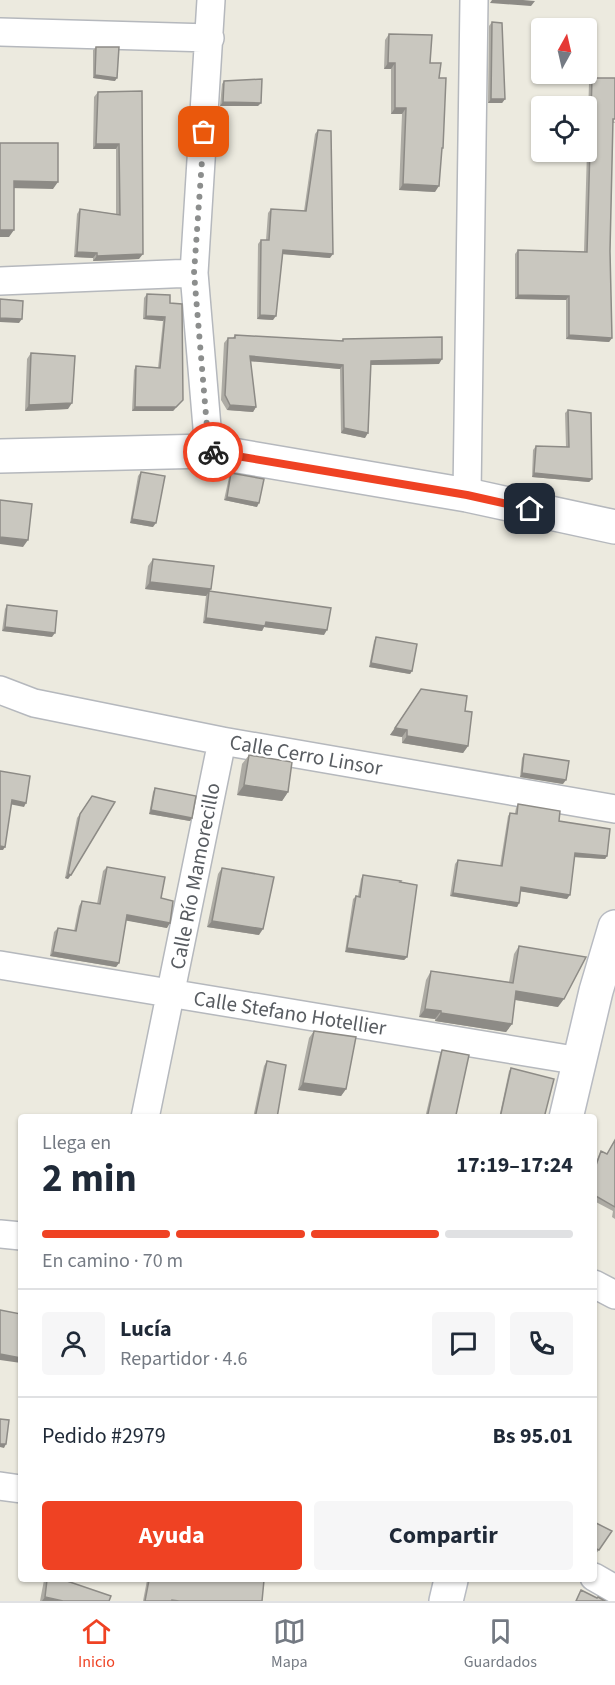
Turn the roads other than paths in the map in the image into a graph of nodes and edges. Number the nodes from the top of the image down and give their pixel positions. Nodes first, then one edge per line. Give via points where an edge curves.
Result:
1 (211, 0) edge
2 (474, 0) edge
3 (0, 32) edge
4 (210, 38) junction
5 (194, 273) junction
6 (0, 281) edge
7 (209, 451) junction
8 (0, 456) edge
9 (467, 495) junction
10 (615, 527) edge
11 (0, 690) edge
12 (222, 741) junction
13 (615, 809) edge
14 (615, 927) edge
15 (0, 965) edge
16 (171, 993) junction
17 (606, 996) edge
18 (580, 1061) junction
19 (146, 1114) edge
20 (567, 1114) edge
21 (0, 1234) edge
22 (18, 1236) edge
23 (597, 1286) edge
24 (615, 1295) edge
25 (0, 1486) edge
26 (18, 1489) edge
27 (597, 1579) edge
28 (451, 1582) edge
29 (615, 1588) edge
30 (446, 1601) edge

1 - 4 street
2 - 9 street
3 - 4 street
4 - 5 street
5 - 6 street
5 - 7 street
7 - 8 street
7 - 9 street
9 - 10 street
11 - 12 street, Calle Cerro Linsor via 34,703
12 - 13 street, Calle Cerro Linsor
12 - 16 street, Calle Río Mamorecillo
14 - 17 street
15 - 16 street, Calle Stefano Hotellier
16 - 18 street, Calle Stefano Hotellier
16 - 19 street, Calle Río Mamorecillo
17 - 18 street
18 - 20 street
21 - 22 street
23 - 24 street
25 - 26 street
27 - 29 street
28 - 30 street

